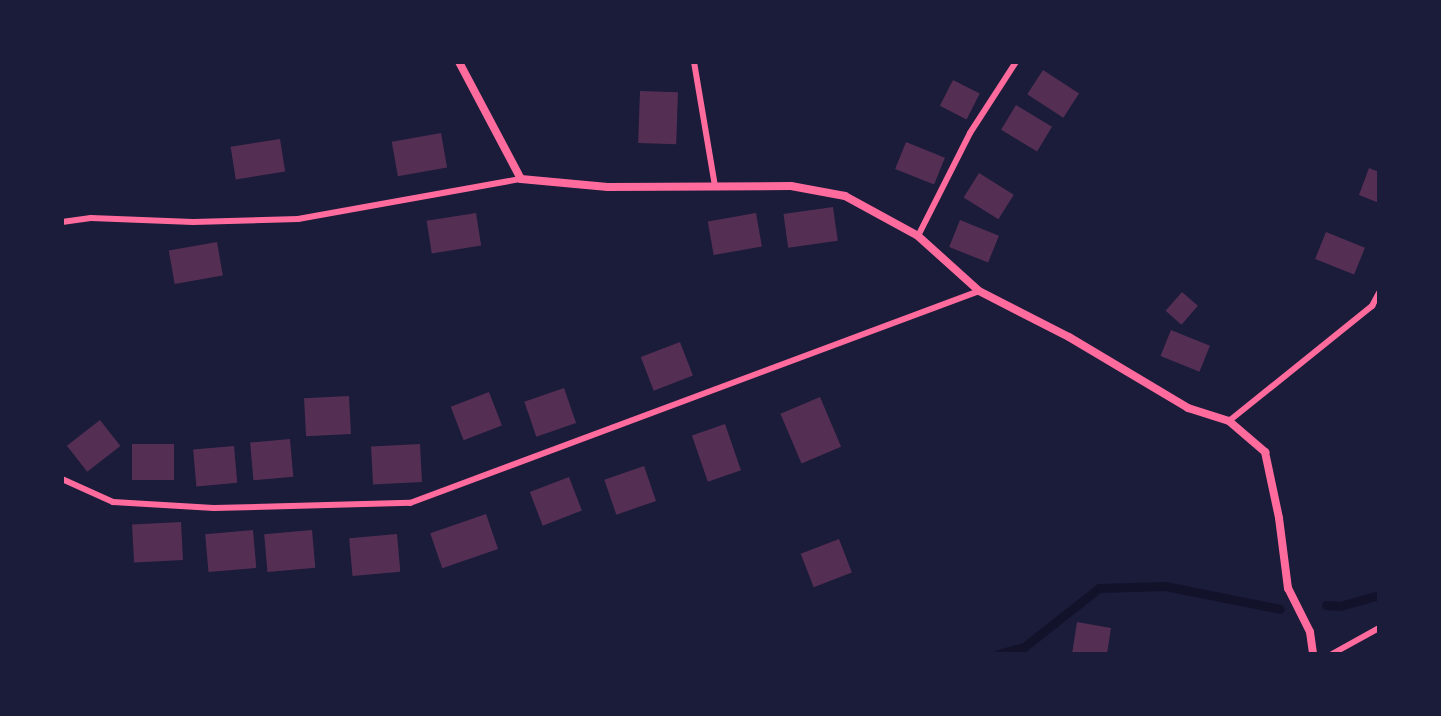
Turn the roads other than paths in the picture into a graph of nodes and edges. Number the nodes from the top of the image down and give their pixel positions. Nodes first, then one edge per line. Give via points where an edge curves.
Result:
1 (459, 62) edge
2 (694, 62) edge
3 (1016, 62) edge
4 (521, 179) junction
5 (715, 186) junction
6 (62, 222) edge
7 (918, 236) junction
8 (979, 291) junction
9 (1379, 293) edge
10 (1229, 421) junction
11 (62, 479) edge
12 (1379, 628) edge
13 (1313, 654) edge
14 (1332, 654) edge

1 - 4 street
2 - 5 lane
3 - 7 lane via 970,133
4 - 5 street via 608,187
4 - 6 lane via 298,219
5 - 7 street via 791,186 845,196
7 - 8 street
8 - 10 street via 1188,408
8 - 11 lane via 410,503 214,508 142,504 113,502
9 - 10 lane via 1372,306
10 - 13 street via 1265,452 1288,588 1310,632
12 - 14 lane

